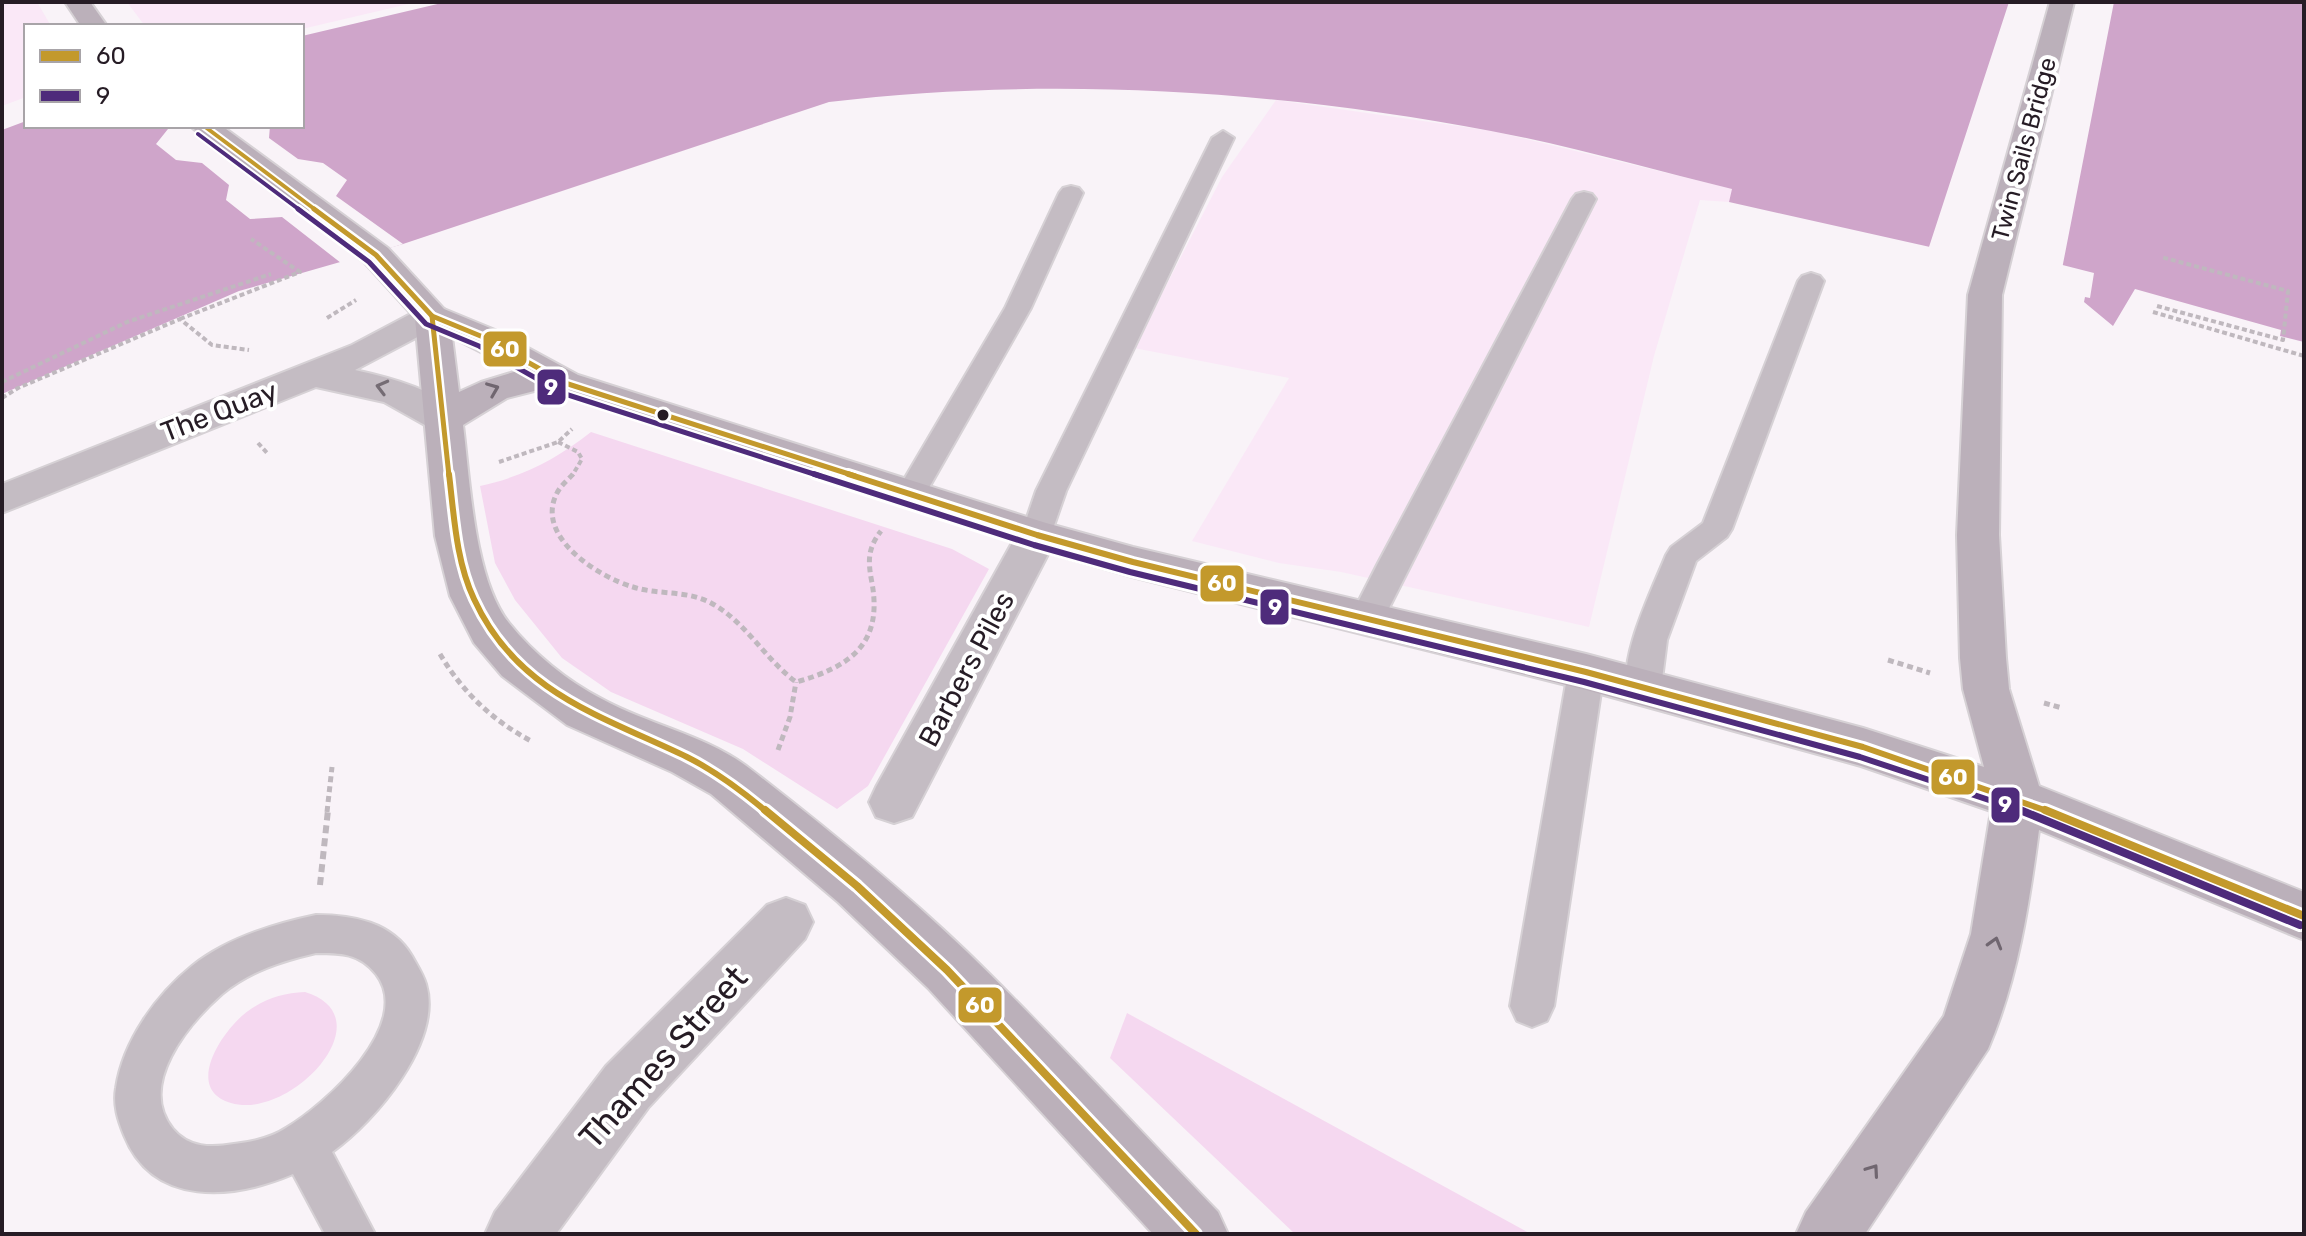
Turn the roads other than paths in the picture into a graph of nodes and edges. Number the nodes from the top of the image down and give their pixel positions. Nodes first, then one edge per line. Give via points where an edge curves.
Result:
1 (77, 2) edge
2 (2062, 2) edge
3 (93, 24) edge
4 (206, 128) edge
5 (1223, 138) dead end
6 (1071, 193) dead end
7 (1584, 199) dead end
8 (1811, 281) dead end
9 (432, 316) junction
10 (313, 375) junction
11 (550, 376) junction
12 (445, 420) junction
13 (911, 493) junction
14 (2, 499) edge
15 (1037, 535) junction
16 (1367, 618) junction
17 (1586, 672) junction
18 (1643, 687) junction
19 (2018, 799) junction
20 (894, 802) dead end
21 (2304, 916) edge
22 (786, 922) dead end
23 (1532, 1006) dead end
24 (303, 1145) junction
25 (351, 1234) edge
26 (517, 1234) edge
27 (1196, 1234) edge
28 (1828, 1234) edge

1 - 3 highway
2 - 19 highway, Twin Sails Bridge via 1985,295 1978,535 1983,658 1986,689
4 - 9 highway via 376,255
5 - 15 lane via 1051,491
6 - 13 lane via 1018,308
7 - 16 lane
8 - 18 lane via 1716,529 1682,555 1650,640
9 - 10 street, The Quay
9 - 11 highway via 483,337
9 - 12 highway
12 -> 10 street via 396,391
10 - 14 street, The Quay
12 -> 11 highway via 486,391
11 - 13 highway
12 - 27 highway via 456,536 472,596 490,631 518,664 584,712 728,780 857,886 947,970
13 - 15 highway
15 - 16 highway
15 - 20 street, Barbers Piles
16 - 17 highway
17 - 18 highway
17 - 23 lane
18 - 19 highway via 1863,747
19 - 21 highway
28 -> 19 highway via 1968,1030 1998,934
22 - 26 street, Thames Street via 627,1087
24 - 24 lane via 255,1164 209,1170 171,1160 146,1137 136,1104 143,1065 165,1025 197,989 235,961 276,943 316,934 352,935 380,948 399,970 406,1001 400,1036 379,1075 346,1113
24 - 25 lane

